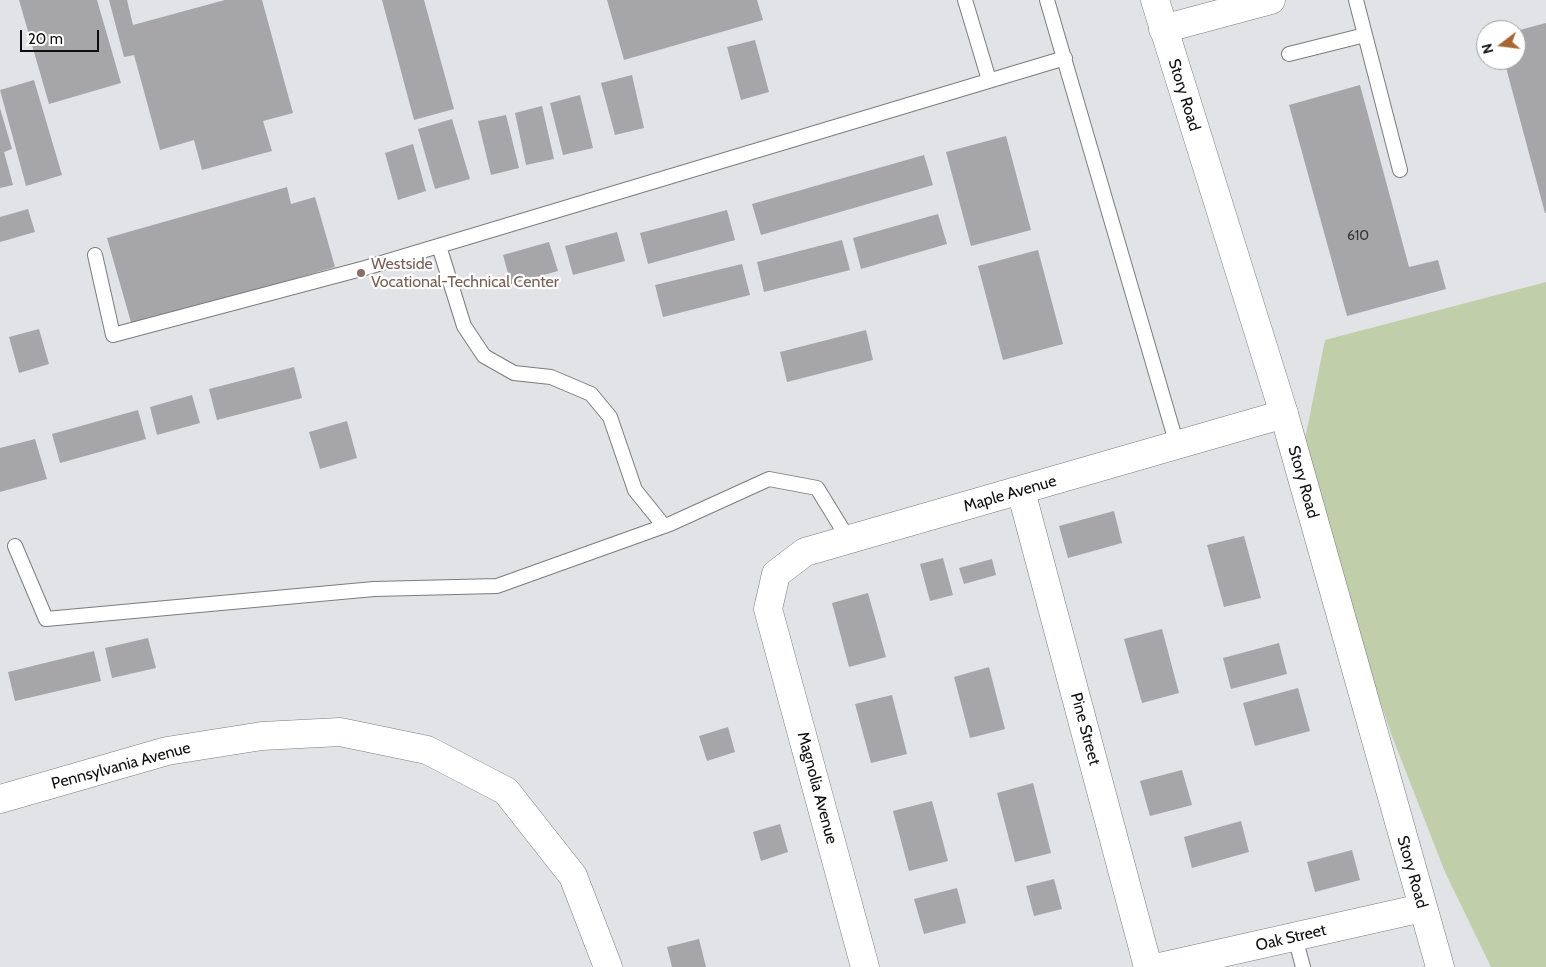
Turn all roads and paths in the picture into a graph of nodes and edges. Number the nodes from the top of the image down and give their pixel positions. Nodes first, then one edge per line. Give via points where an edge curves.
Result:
1 (965, 0) edge
2 (1047, 0) edge
3 (1155, 0) edge
4 (1271, 0) edge
5 (1356, 0) edge
6 (1163, 30) junction
7 (1365, 35) junction
8 (1289, 54) dead end
9 (1064, 58) junction
10 (989, 80) junction
11 (1400, 170) dead end
12 (438, 246) junction
13 (95, 255) dead end
14 (1284, 414) junction
15 (1177, 445) junction
16 (1021, 491) junction
17 (664, 526) junction
18 (849, 540) junction
19 (15, 546) dead end
20 (768, 609) joint
21 (0, 799) edge
22 (1422, 908) junction
23 (1295, 937) junction
24 (608, 967) edge
25 (865, 967) edge
26 (1148, 967) edge
27 (1160, 967) edge
28 (1303, 967) edge
29 (1440, 967) edge

1 - 10 lane
2 - 9 lane
3 - 6 street, Story Road
4 - 6 street
5 - 7 lane
6 - 14 street, Story Road
7 - 8 lane
7 - 11 lane
9 - 10 lane
9 - 15 lane
10 - 12 lane
12 - 13 lane via 114,335
12 - 17 lane via 464,326 484,356 514,373 551,378 591,394 610,417 635,490
14 - 15 street, Maple Avenue
14 - 22 street, Story Road
15 - 16 street, Maple Avenue
16 - 18 street, Maple Avenue
16 - 26 street, Pine Street
17 - 18 lane via 769,479 817,488
17 - 19 lane via 497,586 374,589 46,619
18 - 20 street, Maple Avenue via 805,552 776,574
20 - 25 street, Magnolia Avenue
21 - 24 street, Pennsylvania Avenue via 167,751 262,736 340,732 427,750 506,791 573,876
22 - 23 street, Oak Street
22 - 29 street, Story Road
23 - 27 street, Oak Street
23 - 28 lane

